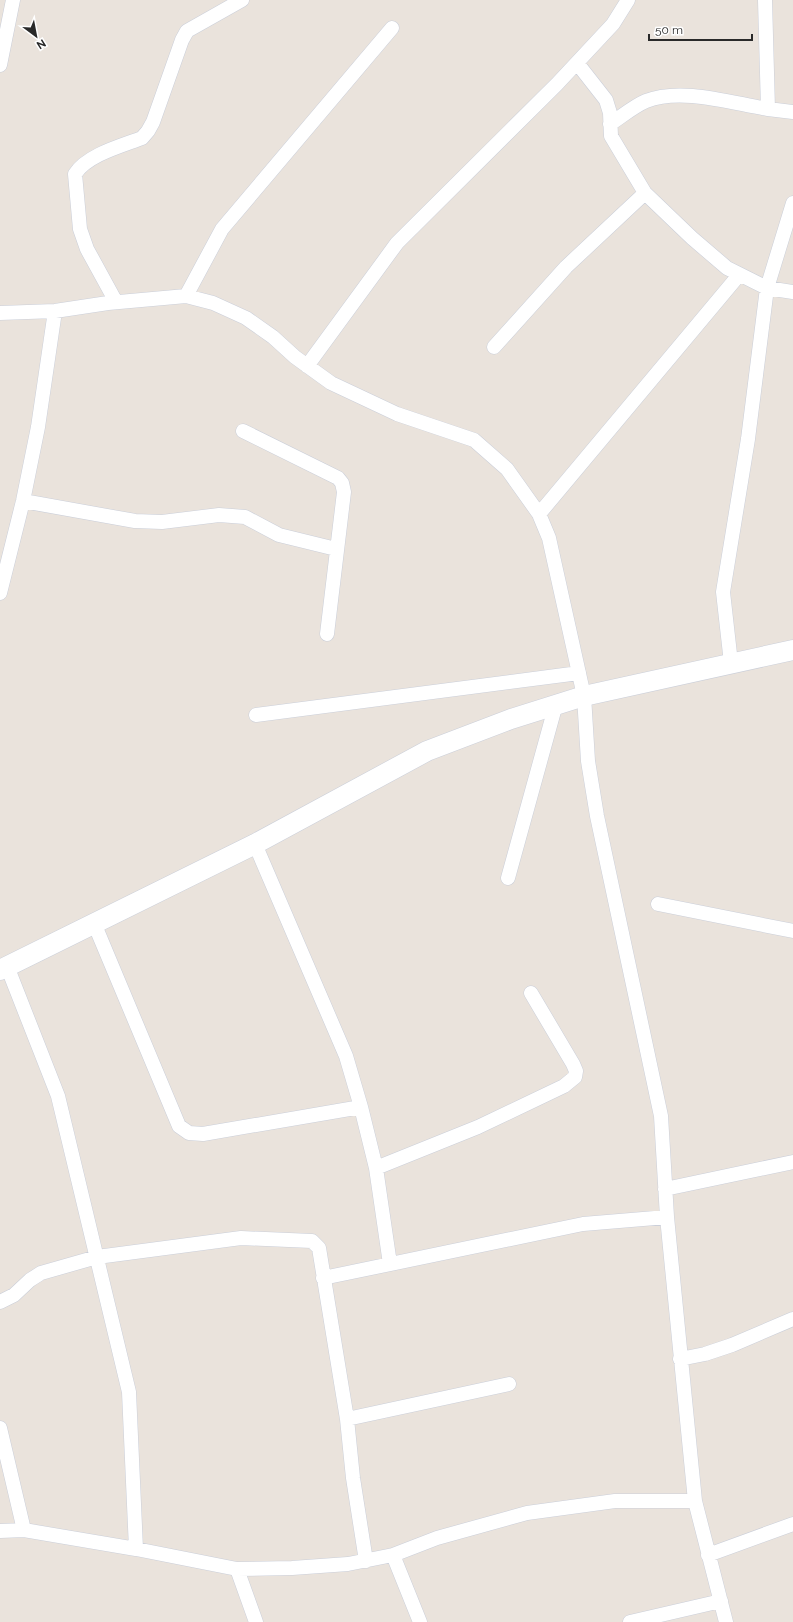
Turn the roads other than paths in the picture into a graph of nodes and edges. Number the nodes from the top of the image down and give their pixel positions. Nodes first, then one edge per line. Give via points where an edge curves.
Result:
1 (13, 0) edge
2 (242, 0) edge
3 (628, 0) edge
4 (764, 0) edge
5 (5, 21) edge
6 (392, 28) dead end
7 (577, 64) junction
8 (0, 65) edge
9 (768, 109) junction
10 (793, 112) edge
11 (610, 124) junction
12 (645, 193) junction
13 (793, 204) edge
14 (739, 275) junction
15 (767, 288) junction
16 (793, 292) edge
17 (186, 296) junction
18 (116, 302) junction
19 (55, 311) junction
20 (0, 313) edge
21 (494, 347) dead end
22 (307, 366) junction
23 (243, 431) dead end
24 (22, 501) junction
25 (539, 514) junction
26 (336, 549) junction
27 (0, 593) edge
28 (327, 634) dead end
29 (793, 650) edge
30 (731, 663) junction
31 (579, 674) junction
32 (584, 696) junction
33 (556, 704) junction
34 (256, 715) dead end
35 (255, 844) junction
36 (508, 878) dead end
37 (658, 904) dead end
38 (94, 923) junction
39 (793, 931) edge
40 (3, 968) edge
41 (531, 993) dead end
42 (361, 1107) junction
43 (793, 1162) edge
44 (376, 1168) junction
45 (665, 1189) junction
46 (667, 1217) junction
47 (97, 1258) junction
48 (390, 1264) junction
49 (323, 1278) junction
50 (0, 1302) edge
51 (793, 1319) edge
52 (680, 1359) junction
53 (509, 1384) dead end
54 (347, 1419) junction
55 (0, 1428) edge
56 (695, 1501) junction
57 (793, 1524) edge
58 (24, 1530) junction
59 (0, 1531) edge
60 (136, 1549) junction
61 (393, 1555) junction
62 (708, 1555) junction
63 (366, 1561) junction
64 (237, 1569) junction
65 (720, 1601) junction
66 (256, 1622) edge
67 (420, 1622) edge
68 (630, 1622) edge
69 (726, 1622) edge

1 - 5 street
2 - 18 street via 187,32 152,122 142,138 87,161 75,174 80,229 87,249
3 - 7 street via 613,24
4 - 9 street
5 - 8 street
6 - 17 street via 222,228
7 - 11 street via 606,100
7 - 22 street via 397,243
9 - 10 street
9 - 11 street via 688,95 666,95 645,101
11 - 12 street via 612,136
12 - 14 street via 692,238
12 - 21 street via 566,267
13 - 15 street
14 - 15 street
14 - 25 street
15 - 16 street
15 - 30 street via 748,438 723,592
17 - 18 street
17 - 22 street via 213,303 246,318
18 - 19 street
19 - 20 street
19 - 24 street via 38,427
22 - 25 street via 331,383 397,414 474,440 507,469
23 - 26 street via 338,478 342,483 344,492
24 - 26 street via 135,521 162,522 219,515 245,517 279,535
24 - 27 street
25 - 31 street via 549,538
26 - 28 street
29 - 30 street
30 - 32 street
31 - 32 street
31 - 34 street
32 - 33 street
32 - 45 street via 588,761 597,816 661,1116
33 - 35 street via 426,751
33 - 36 street
35 - 38 street
35 - 42 street via 346,1056
37 - 39 street
38 - 40 street
38 - 42 street via 179,1126 189,1133 203,1134
40 - 47 street via 58,1096
41 - 44 street via 573,1064 575,1077 564,1086 478,1127
42 - 44 street
43 - 45 street
44 - 48 street
45 - 46 street
46 - 48 street via 582,1224
46 - 52 street
47 - 49 street via 241,1238 312,1241 319,1248
47 - 50 street via 41,1273 14,1295
47 - 60 street via 129,1392
48 - 49 street
49 - 54 street
51 - 52 street via 732,1345
52 - 56 street
53 - 54 street
54 - 63 street
55 - 58 street
56 - 61 street via 615,1501 527,1513 437,1538
56 - 62 street
57 - 62 street
58 - 59 street
58 - 60 street
60 - 64 street
61 - 63 street
61 - 67 street
62 - 65 street
63 - 64 street via 292,1568
64 - 66 street
65 - 68 street
65 - 69 street

